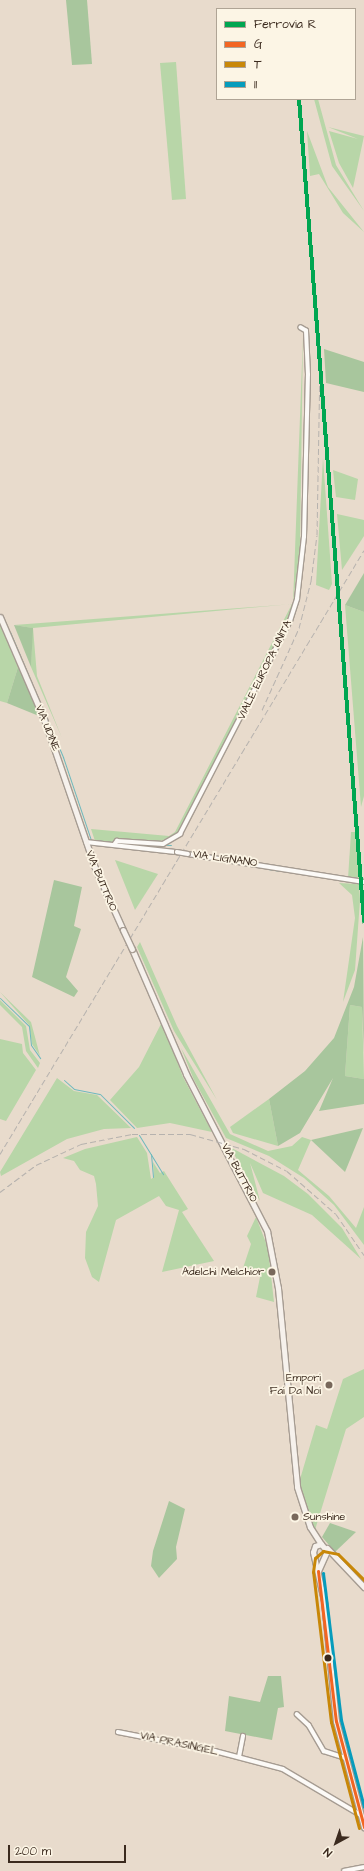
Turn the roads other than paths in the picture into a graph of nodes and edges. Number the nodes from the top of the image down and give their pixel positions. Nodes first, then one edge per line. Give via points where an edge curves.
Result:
1 (300, 328) dead end
2 (0, 617) edge
3 (86, 842) junction
4 (114, 845) junction
5 (364, 882) edge
6 (310, 1528) junction
7 (321, 1544) junction
8 (314, 1548) junction
9 (327, 1548) junction
10 (316, 1556) junction
11 (324, 1556) junction
12 (340, 1562) junction
13 (318, 1571) junction
14 (364, 1587) edge
15 (297, 1714) dead end
16 (118, 1732) dead end
17 (243, 1736) dead end
18 (239, 1757) junction
19 (345, 1758) junction
20 (361, 1815) junction
21 (364, 1827) edge
22 (364, 1867) edge
23 (344, 1871) edge

1 - 4 street, VIALE EUROPA UNITA via 306,331 308,376 304,537 297,599 290,621 180,834 163,844 118,840
2 - 3 street, VIA UDINE via 44,719
3 - 4 street, VIA LIGNANO
3 - 6 street, VIA BUTTRIO, bridge via 186,1074 263,1219 272,1252 297,1487
4 - 5 street, VIA LIGNANO, bridge via 177,852
6 - 7 street, VIA BUTTRIO
6 - 8 street, VIA BUTTRIO
7 - 8 street
7 - 9 street, VIA BUTTRIO
8 - 10 street, VIA BUTTRIO
9 - 11 street, VIA BUTTRIO
9 - 12 street
10 - 11 street
10 - 13 street, VIA BUTTRIO
11 - 12 street
11 - 13 street, VIA BUTTRIO
12 - 14 street
13 - 19 street, VIA BUTTRIO via 336,1721
15 - 19 street via 309,1725 324,1751
16 - 18 street, VIA PRASINGEL
17 - 18 street
18 - 20 street, VIA PRASINGEL via 288,1771
19 - 20 street, VIA BUTTRIO
20 - 21 street, VIA BUTTRIO
22 - 23 street

